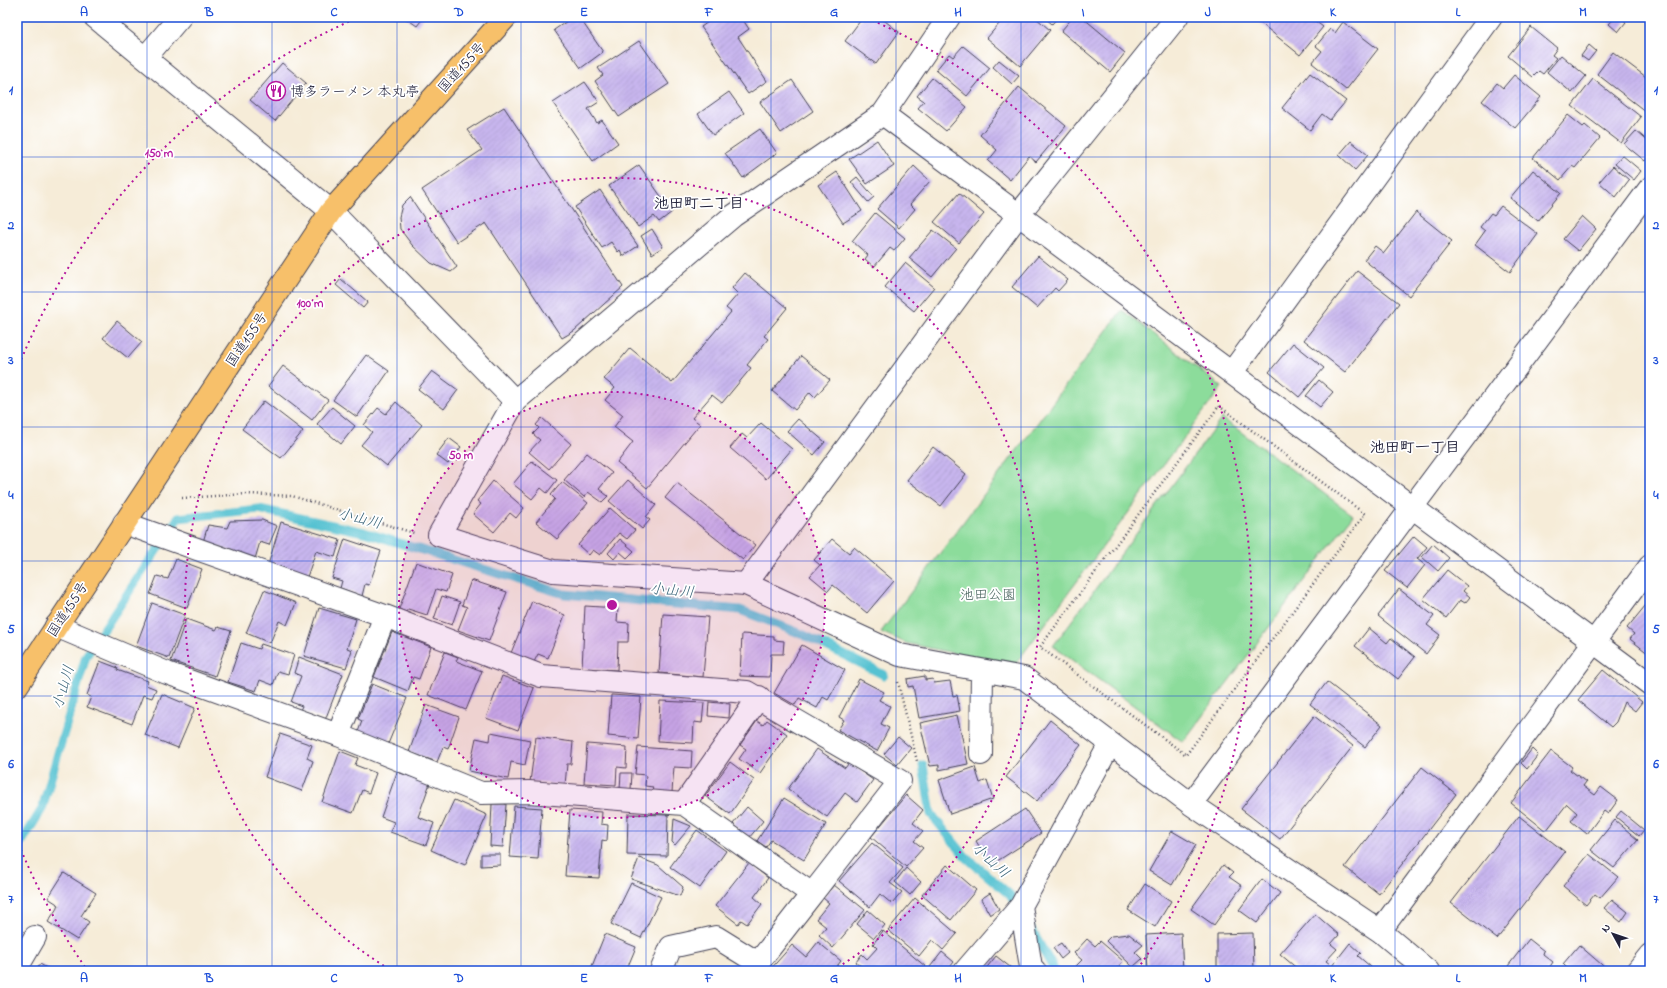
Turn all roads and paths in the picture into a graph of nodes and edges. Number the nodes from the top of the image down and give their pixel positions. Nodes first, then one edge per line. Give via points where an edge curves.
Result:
1 (95, 17) edge
2 (180, 17) edge
3 (506, 17) edge
4 (949, 17) edge
5 (1177, 17) edge
6 (1491, 17) edge
7 (145, 58) junction
8 (883, 114) junction
9 (1650, 188) edge
10 (331, 210) junction
11 (1019, 214) junction
12 (1232, 372) junction
13 (515, 401) junction
14 (182, 498) dead end
15 (1412, 506) junction
16 (124, 524) junction
17 (439, 535) junction
18 (1650, 566) edge
19 (746, 584) junction
20 (385, 616) junction
21 (56, 626) junction
22 (1594, 642) junction
23 (1040, 647) joint
24 (900, 656) junction
25 (982, 671) junction
26 (1650, 684) edge
27 (17, 686) edge
28 (759, 697) junction
29 (338, 735) junction
30 (1110, 744) junction
31 (981, 754) dead end
32 (900, 781) junction
33 (684, 804) junction
34 (1191, 804) junction
35 (812, 894) junction
36 (1021, 906) junction
37 (1380, 931) junction
38 (35, 937) dead end
39 (1650, 955) edge
40 (17, 968) edge
41 (661, 971) edge
42 (965, 971) edge
43 (1036, 971) edge
44 (1428, 971) edge
45 (1637, 971) edge

1 - 7 street
2 - 7 street
3 - 10 highway, 国道155号
4 - 8 street
5 - 11 street
6 - 12 street
7 - 10 street
8 - 11 street
8 - 13 street via 733,216
9 - 15 street
10 - 13 street
10 - 16 highway, 国道155号
11 - 12 street
11 - 19 street
12 - 15 street
13 - 17 street
14 - 17 path via 246,494 292,496 409,532
15 - 22 street
15 - 34 street
16 - 20 street
16 - 21 highway, 国道155号
17 - 19 street via 553,571
18 - 22 street
19 - 24 street
20 - 28 street via 541,676 746,692
20 - 29 street
21 - 27 highway, 国道155号
21 - 29 street via 167,673
22 - 26 street
22 - 37 street
23 - 23 path via 1186,755 1365,514 1220,406
24 - 25 street
24 - 32 path via 896,674 917,761
25 - 30 street via 1024,678
25 - 31 street
28 - 32 street
28 - 33 street
29 - 33 street via 481,792 529,792
30 - 34 street
30 - 36 street
32 - 35 street
33 - 35 street
34 - 37 street
35 - 41 street via 758,963 716,937 671,947
36 - 42 street
36 - 43 street via 1031,967
37 - 44 street
38 - 40 street
39 - 45 street

